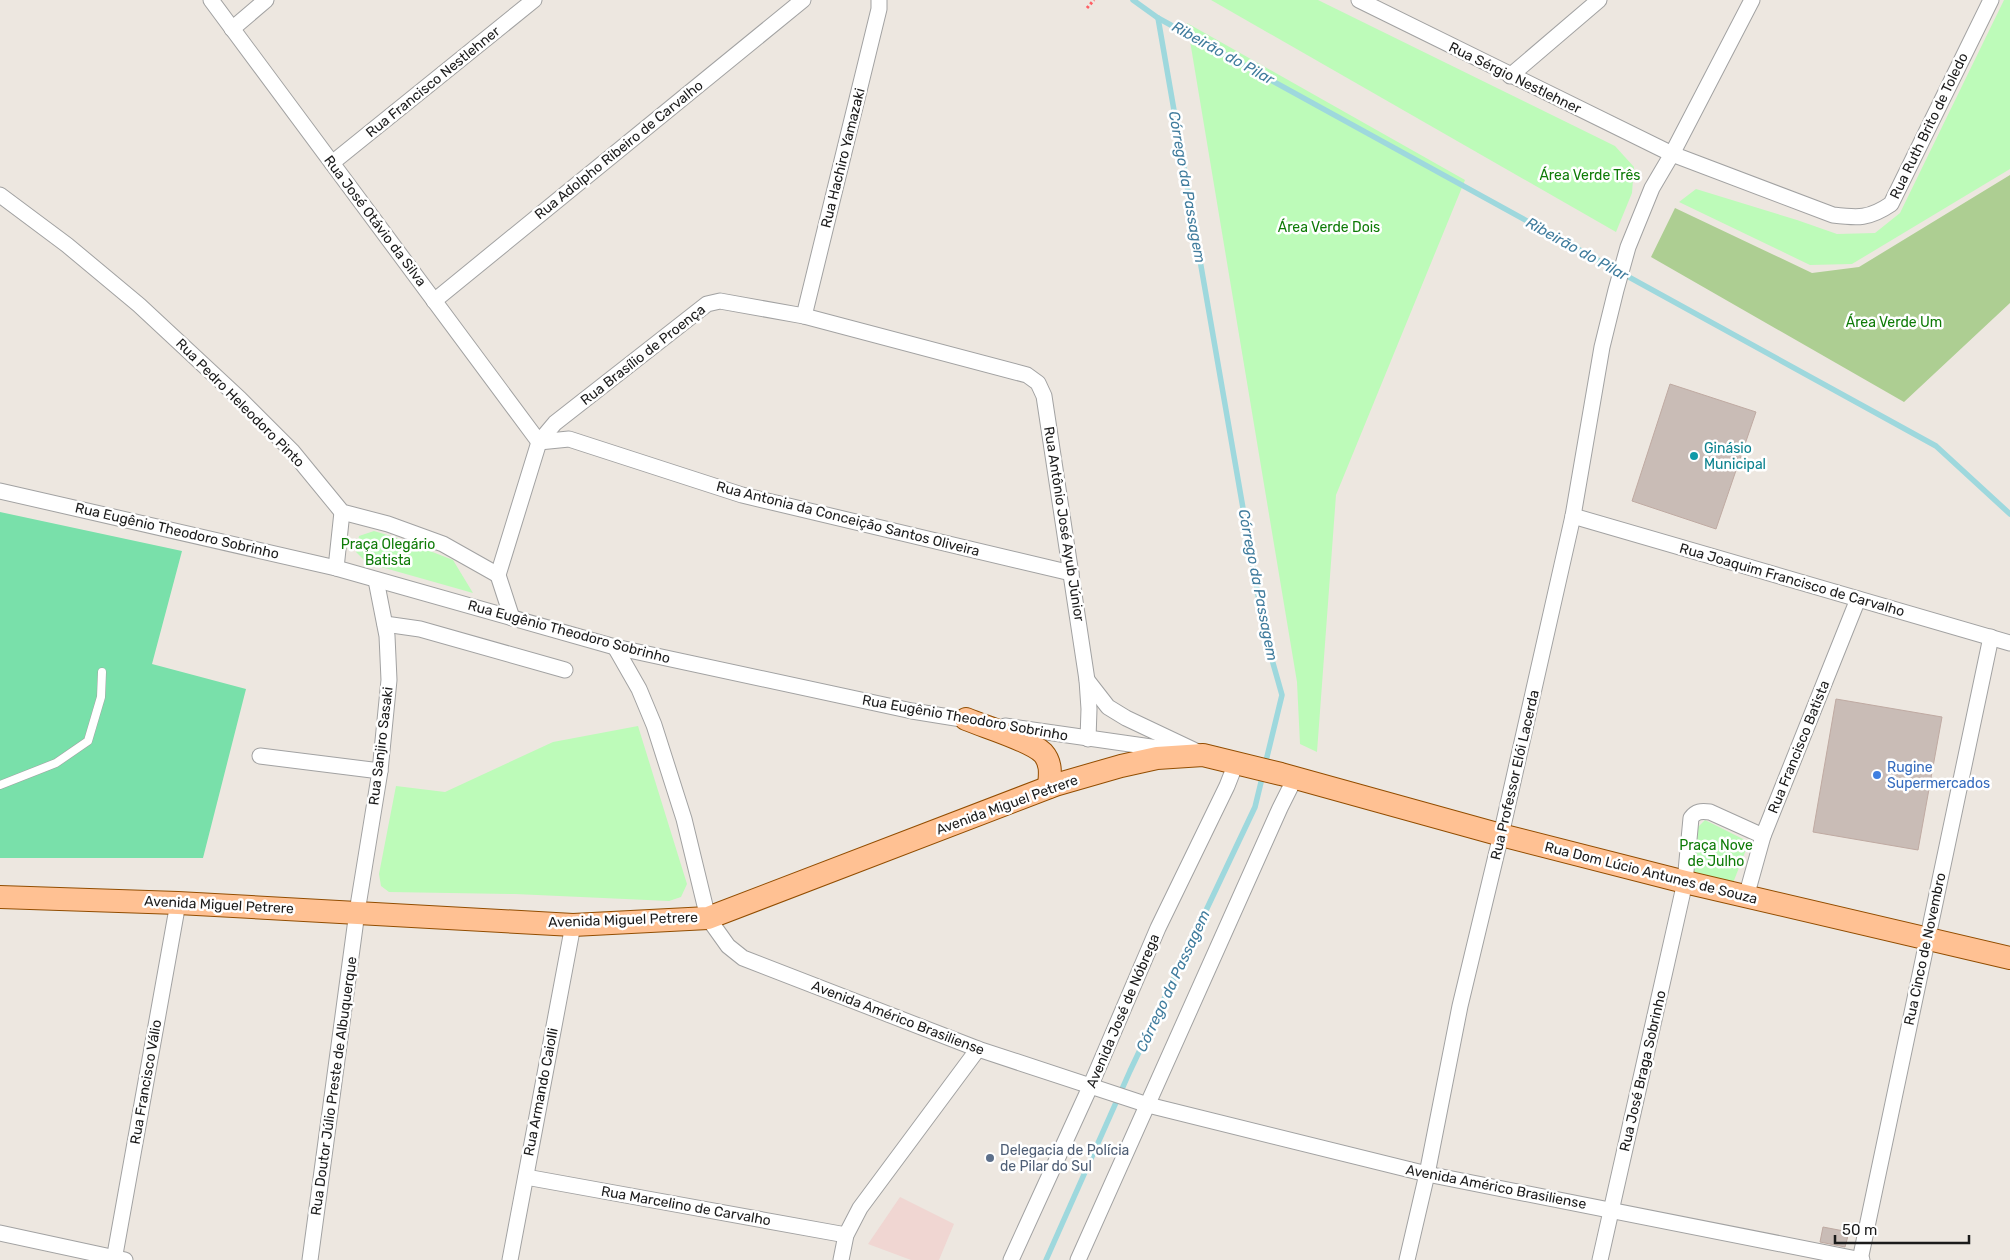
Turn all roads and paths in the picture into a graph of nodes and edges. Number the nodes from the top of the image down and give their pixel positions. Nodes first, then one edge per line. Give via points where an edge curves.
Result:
1 (211, 0) edge
2 (266, 0) edge
3 (534, 0) edge
4 (803, 0) edge
5 (880, 0) edge
6 (1094, 0) edge
7 (1359, 0) edge
8 (1599, 0) edge
9 (1752, 0) edge
10 (1990, 0) edge
11 (1087, 8) dead end
12 (232, 28) junction
13 (1510, 76) junction
14 (1672, 154) junction
15 (332, 163) junction
16 (0, 195) edge
17 (434, 300) junction
18 (804, 316) junction
19 (1027, 375) joint
20 (539, 442) junction
21 (0, 491) edge
22 (342, 512) junction
23 (1573, 516) junction
24 (336, 568) junction
25 (1071, 573) junction
26 (498, 575) junction
27 (376, 580) junction
28 (1858, 599) junction
29 (512, 618) junction
30 (385, 624) junction
31 (1991, 637) junction
32 (2010, 643) edge
33 (615, 647) junction
34 (565, 670) dead end
35 (102, 672) dead end
36 (1087, 680) junction
37 (966, 719) junction
38 (1088, 739) junction
39 (1203, 755) junction
40 (260, 756) dead end
41 (1241, 764) junction
42 (380, 771) junction
43 (1288, 776) junction
44 (0, 786) edge
45 (1049, 787) junction
46 (1501, 835) junction
47 (1764, 836) junction
48 (1685, 882) junction
49 (1746, 897) junction
50 (0, 900) edge
51 (178, 903) junction
52 (358, 912) junction
53 (708, 918) junction
54 (573, 925) junction
55 (1928, 939) junction
56 (2010, 958) edge
57 (978, 1049) junction
58 (1097, 1089) junction
59 (1141, 1103) junction
60 (1427, 1174) junction
61 (526, 1177) junction
62 (1612, 1210) junction
63 (0, 1233) edge
64 (846, 1235) junction
65 (118, 1259) edge
66 (310, 1260) edge
67 (510, 1260) edge
68 (840, 1260) edge
69 (1012, 1260) edge
70 (1078, 1260) edge
71 (1407, 1260) edge
72 (1600, 1260) edge
73 (1861, 1260) edge

1 - 12 street, Rua José Otávio da Silva
2 - 12 street
3 - 15 street, Rua Francisco Nestlehner
4 - 17 street, Rua Adolpho Ribeiro de Carvalho
5 - 18 street, Rua Hachiro Yamazaki
6 - 11 path
7 - 13 street, Rua Sérgio Nestlehner
8 - 13 street
9 - 14 street
10 - 14 street, Rua Ruth Brito de Toledo via 1891,204 1876,214 1858,218 1832,215
12 - 15 street, Rua José Otávio da Silva
13 - 14 street, Rua Sérgio Nestlehner
14 - 23 street, Rua Professor Elói Lacerda via 1652,188 1628,247 1616,290 1602,347
15 - 17 street, Rua José Otávio da Silva
16 - 22 street, Rua Pedro Heleodoro Pinto via 68,245 240,399 292,451
17 - 20 street, Rua José Otávio da Silva
18 - 19 street, Rua Brasílio de Proença
18 - 20 street, Rua Brasílio de Proença via 720,300 707,304 555,424
19 - 25 street, Rua Antônio José Ayub Júnior via 1038,383 1044,396
20 - 25 street, Rua Antonia da Conceição Santos Oliveira via 569,439 742,495
20 - 26 street, Rua Brasílio de Proença
21 - 24 street, Rua Eugênio Theodoro Sobrinho
22 - 24 street
22 - 26 street via 443,544
23 - 28 street, Rua Joaquim Francisco de Carvalho
23 - 46 street, Rua Professor Elói Lacerda
24 - 27 street, Rua Eugênio Theodoro Sobrinho
25 - 36 street, Rua Antônio José Ayub Júnior
26 - 29 street
27 - 29 street, Rua Eugênio Theodoro Sobrinho
27 - 30 street, Rua Sanjiro Sasaki
28 - 31 street, Rua Joaquim Francisco de Carvalho
28 - 47 street, Rua Francisco Batista
29 - 33 street, Rua Eugênio Theodoro Sobrinho
30 - 34 street via 420,629
30 - 42 street, Rua Sanjiro Sasaki via 389,680
31 - 32 street, Rua Joaquim Francisco de Carvalho
31 - 55 street, Rua Cinco de Novembro
33 - 37 street, Rua Eugênio Theodoro Sobrinho via 912,711
33 - 53 street via 639,689 654,725 684,819
35 - 44 lane via 101,697 88,741 56,763
36 - 38 street, Rua Antônio José Ayub Júnior
36 - 39 street, Rua Antônio José Ayub Júnior via 1108,707
37 - 38 street, Rua Eugênio Theodoro Sobrinho
37 - 45 main road via 1030,744 1043,753 1051,772
38 - 39 street, Rua Eugênio Theodoro Sobrinho
39 - 41 main road, Avenida Miguel Petrere
39 - 45 main road, Avenida Miguel Petrere via 1157,758
40 - 42 street
41 - 43 main road, Avenida Miguel Petrere
41 - 58 street, Avenida José de Nóbrega via 1226,786 1158,928
42 - 52 street, Rua Sanjiro Sasaki
43 - 46 main road, Rua Dom Lúcio Antunes de Souza
43 - 59 street via 1280,808
45 - 53 main road, Avenida Miguel Petrere
46 - 48 main road, Rua Dom Lúcio Antunes de Souza
46 - 60 street, Rua Professor Elói Lacerda via 1460,1006
47 - 48 street via 1710,812 1695,813 1691,818
47 - 49 street, Rua Francisco Batista
48 - 49 main road, Rua Dom Lúcio Antunes de Souza
48 - 62 street, Rua José Braga Sobrinho
49 - 55 main road, Rua Dom Lúcio Antunes de Souza
50 - 51 main road, Avenida Miguel Petrere
51 - 52 main road, Avenida Miguel Petrere
51 - 65 street, Rua Francisco Válio
52 - 54 main road, Avenida Miguel Petrere
52 - 66 street, Rua Doutor Júlio Preste de Albuquerque
53 - 54 main road, Avenida Miguel Petrere
53 - 57 street, Avenida Américo Brasiliense via 728,946 743,958
54 - 61 street, Rua Armando Caiolli
55 - 56 main road, Rua Dom Lúcio Antunes de Souza
55 - 73 street, Rua Cinco de Novembro
57 - 58 street, Avenida Américo Brasiliense
57 - 64 street via 860,1208
58 - 59 street, Avenida Américo Brasiliense
58 - 69 street, Avenida José de Nóbrega
59 - 60 street, Avenida Américo Brasiliense
59 - 70 street
60 - 62 street, Avenida Américo Brasiliense
60 - 71 street, Rua Professor Elói Lacerda
61 - 64 street, Rua Marcelino de Carvalho
61 - 67 street, Rua Armando Caiolli
62 - 72 street, Rua José Braga Sobrinho
62 - 73 street, Avenida Américo Brasiliense
63 - 65 street
64 - 68 street

